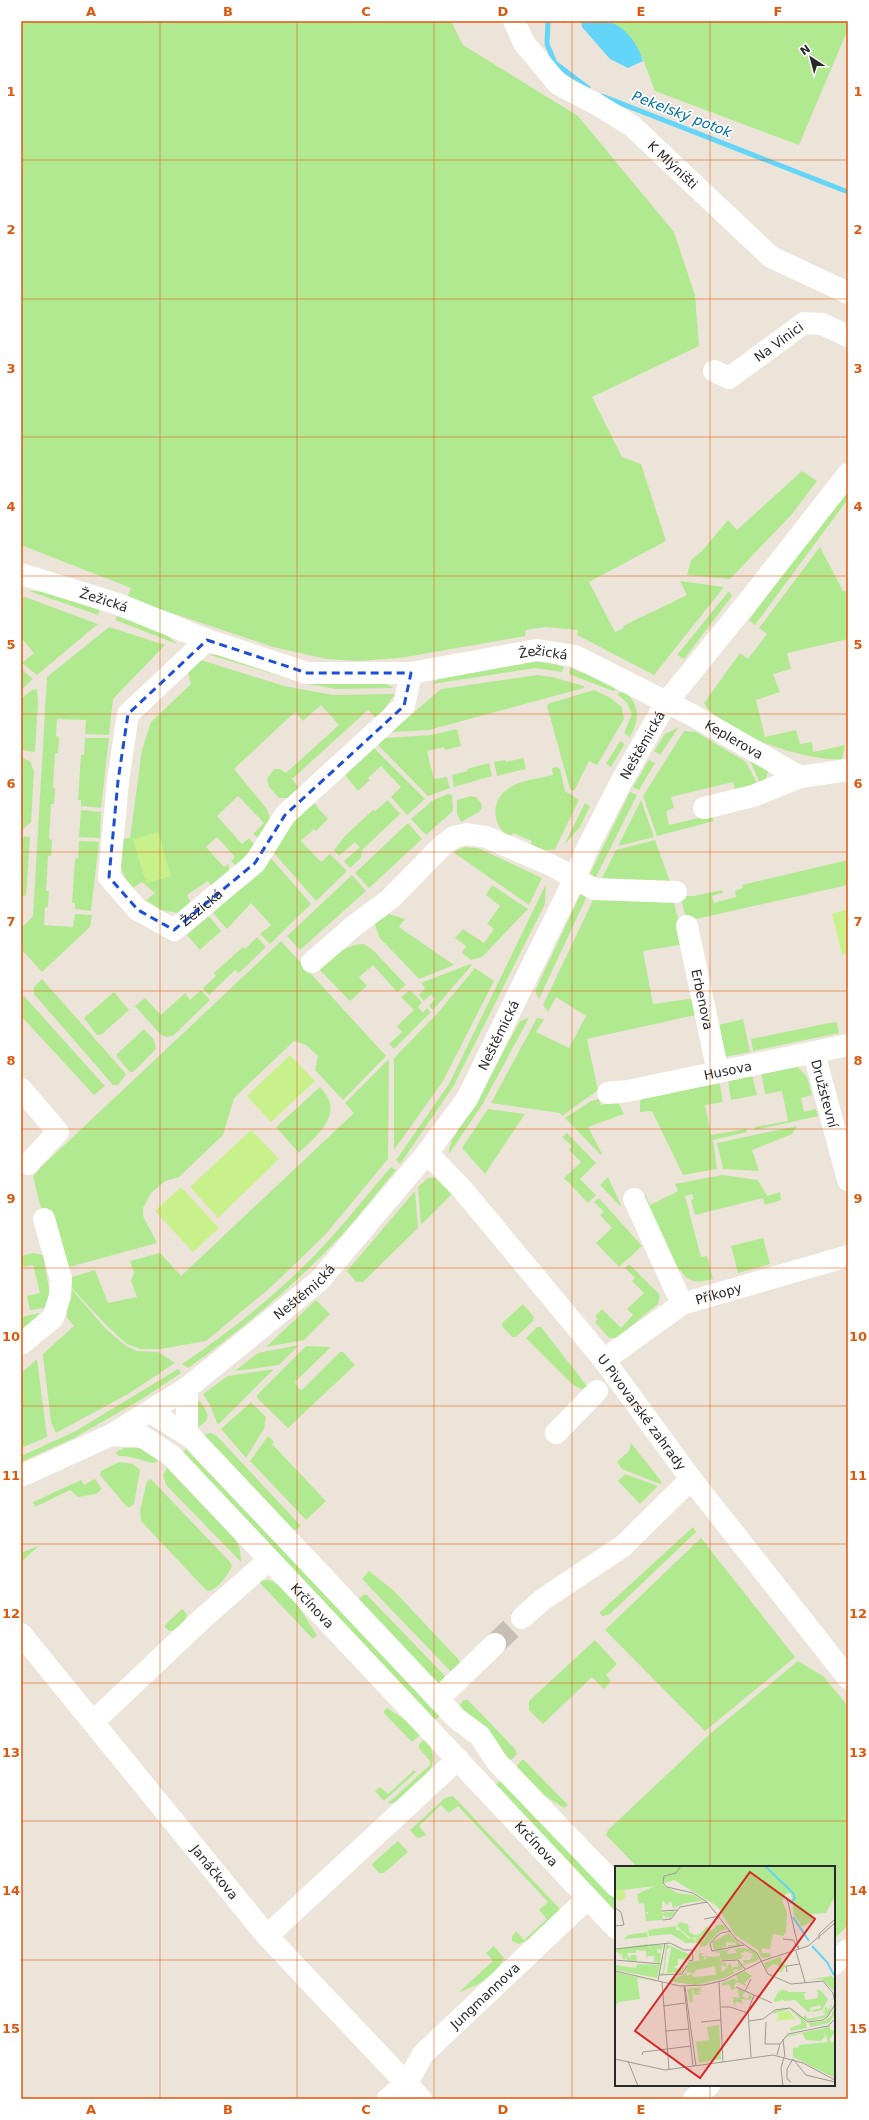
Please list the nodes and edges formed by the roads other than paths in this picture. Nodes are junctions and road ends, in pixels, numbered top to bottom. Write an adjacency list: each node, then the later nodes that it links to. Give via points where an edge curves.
1 (514, 21): 2 (street, K Mlýništi, via 524,43 558,84 632,126 771,257)
2 (848, 293)
3 (848, 336): 4 (street, Na Vinici, via 822,324 804,323 729,378)
4 (714, 371)
5 (848, 474): 9 (street, Neštěmická)
6 (21, 574): 7 (street, Žežická, via 118,604)
7 (207, 640): 8 (street, Žežická, via 307,673); 8 (street, Žežická, via 128,714 118,781 109,878 138,910 174,930 255,863 285,814 404,706)
8 (411, 673): 9 (street, Žežická, via 537,650 575,656)
9 (666, 703): 11 (street, Keplerova, via 692,715); 13 (street, Neštěmická, via 621,782)
10 (848, 770): 11 (street)
11 (800, 777): 12 (street, via 753,796)
12 (704, 808)
13 (575, 878): 14 (street, via 594,889); 16 (street, via 551,864 486,837 467,834 454,837 390,899); 22 (street, Neštěmická, via 467,1099)
14 (676, 892)
15 (687, 926): 19 (street, Erbenova)
16 (312, 962)
17 (848, 1045): 18 (street, Husova)
18 (814, 1053): 19 (street, Husova); 24 (street, Družstevní)
19 (718, 1072): 21 (street, Husova)
20 (21, 1089): 23 (street, via 58,1132)
21 (608, 1093)
22 (427, 1153): 30 (street, U Pivovarské zahrady, via 462,1188); 31 (street, Neštěmická, via 318,1281)
23 (28, 1164)
24 (848, 1180)
25 (634, 1199): 28 (street)
26 (44, 1219): 29 (street, via 61,1279 60,1296 53,1318)
27 (848, 1256): 28 (street, Příkopy)
28 (682, 1304): 30 (street, Příkopy)
29 (21, 1344)
30 (604, 1360): 39 (street, U Pivovarské zahrady)
31 (187, 1388): 33 (street, Neštěmická); 35 (street)
32 (597, 1391): 34 (street)
33 (150, 1412): 35 (street, Krčínova); 36 (street, Neštěmická); 37 (street, Krčínova)
34 (556, 1433)
35 (187, 1434): 45 (street, Krčínova)
36 (111, 1435): 37 (street, Krčínova, via 143,1437); 38 (street, Neštěmická)
37 (166, 1451): 40 (street, Krčínova)
38 (21, 1476)
39 (691, 1479): 41 (street, via 623,1546 542,1600); 44 (street, U Pivovarské zahrady)
40 (269, 1560): 47 (street); 48 (street, Krčínova)
41 (522, 1618)
42 (21, 1634): 47 (street, Janáčkova)
43 (495, 1644): 45 (street)
44 (848, 1678)
45 (438, 1699): 46 (street, Krčínova)
46 (456, 1718): 48 (street); 49 (street, Krčínova, via 480,1736)
47 (93, 1722): 53 (street, Janáčkova)
48 (458, 1759): 49 (street); 51 (street, Krčínova); 53 (street)
49 (497, 1762): 50 (street, Krčínova)
50 (615, 1885)
51 (588, 1898): 52 (street, Krčínova); 56 (street, Jungmannova, via 423,2054)
52 (615, 1927)
53 (267, 1936): 56 (street, Janáčkova)
54 (848, 1950): 55 (street)
55 (835, 1963)
56 (407, 2083): 58 (street, Jungmannova); 59 (street, Janáčkova)
57 (708, 2086): 60 (street)
58 (388, 2099)
59 (421, 2099)
60 (694, 2099)

